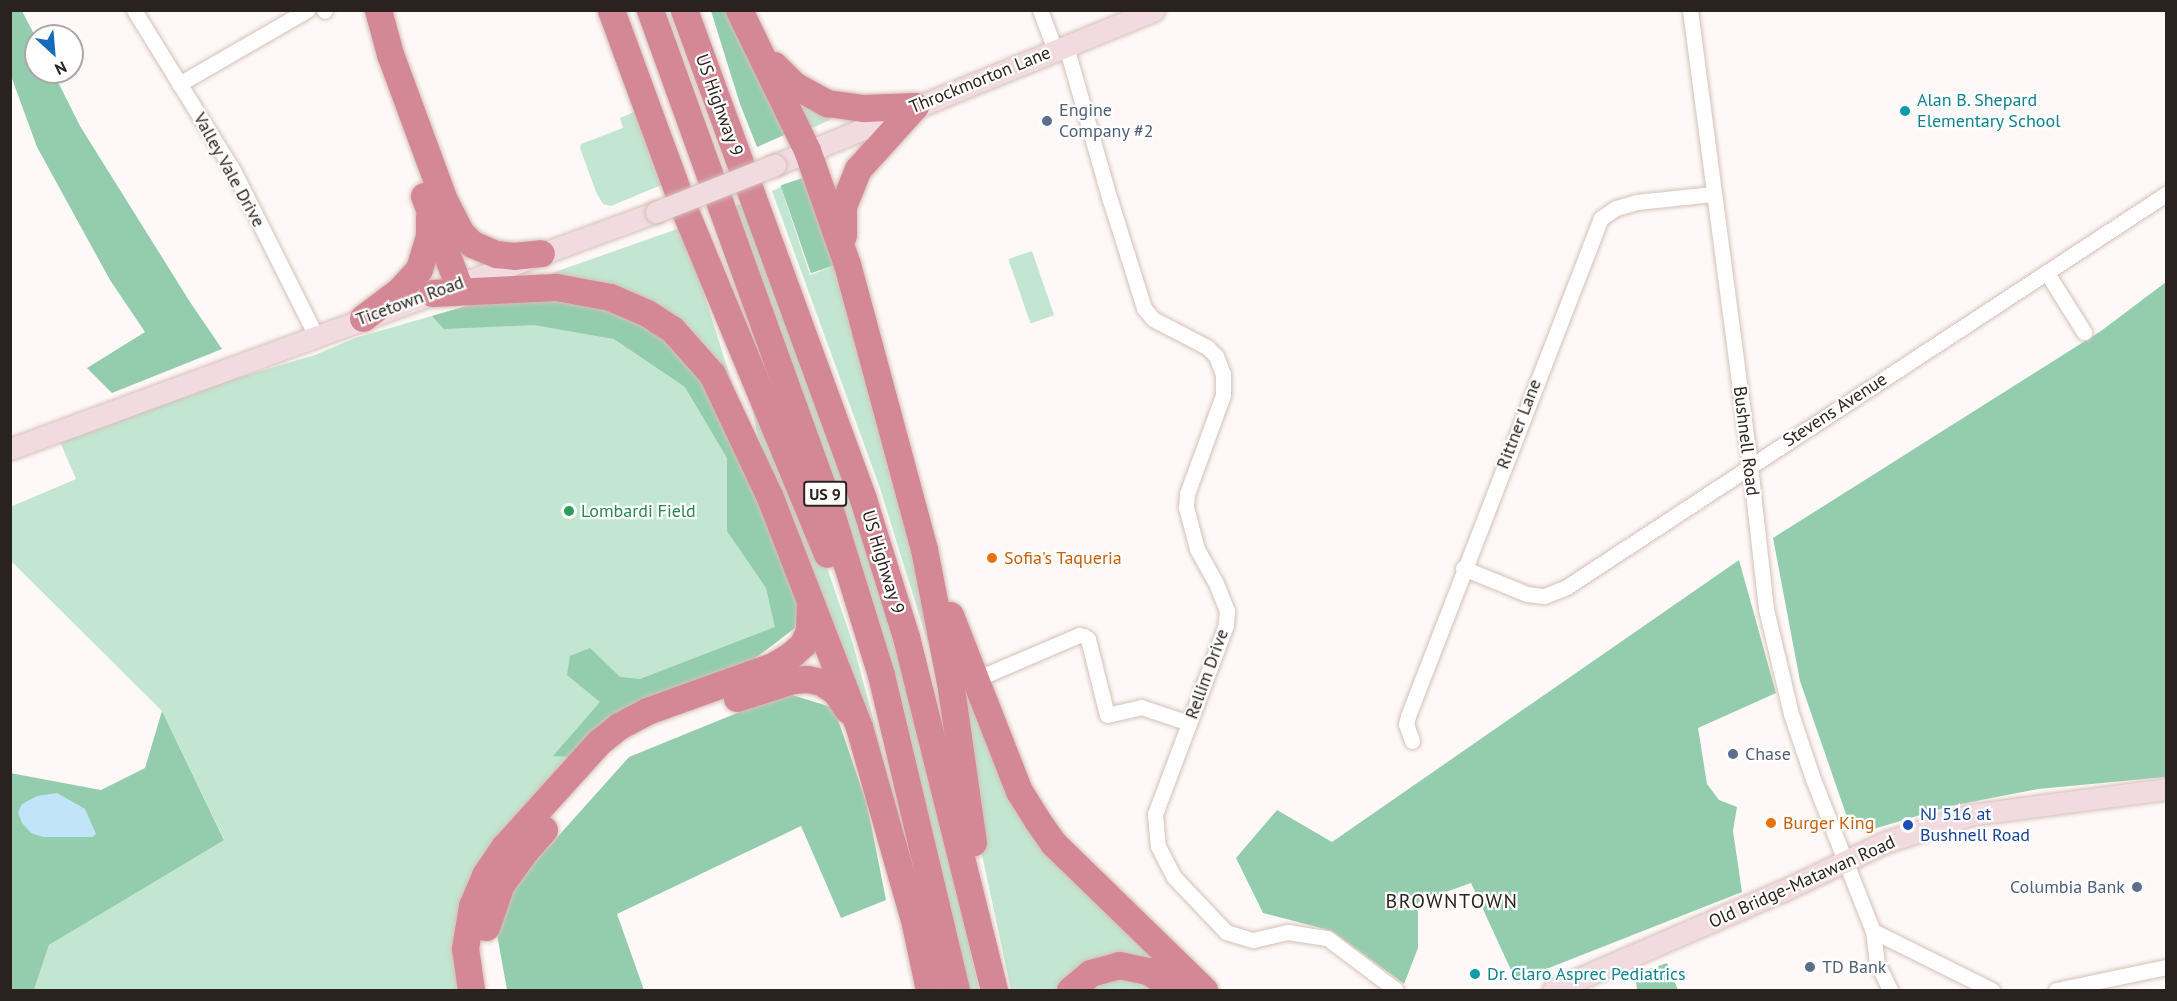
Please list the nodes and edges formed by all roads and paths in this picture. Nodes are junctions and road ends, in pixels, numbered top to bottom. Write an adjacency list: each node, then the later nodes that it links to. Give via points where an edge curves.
1 (134, 10): 14 (street, Valley Vale Drive)
2 (307, 10): 14 (street)
3 (359, 10): 19 (highway, via 371,55)
4 (378, 10): 21 (highway, via 390,54 444,200 461,233 472,244 496,254)
5 (611, 10): 20 (highway)
6 (650, 10): 35 (highway, US Highway 9 / US 9, via 825,494)
7 (684, 10): 44 (highway, US Highway 9 / US 9, via 863,498 906,637)
8 (739, 10): 13 (highway)
9 (1040, 10): 12 (street, Rellim Drive)
10 (1154, 10): 12 (street, Throckmorton Lane)
11 (1690, 10): 17 (street, Bushnell Road)
12 (1061, 48): 15 (street, Throckmorton Lane); 37 (street, Rellim Drive, via 1144,308 1153,319 1207,347 1216,356 1222,374 1223,394 1187,494 1186,507 1197,549 1227,610 1226,625)
13 (761, 52): 15 (highway, via 794,85 827,103 864,108); 16 (highway)
14 (179, 84): 28 (street, Valley Vale Drive, via 233,170)
15 (915, 106): 16 (street, Throckmorton Lane); 22 (highway, via 866,157 852,181 842,220)
16 (807, 150): 21 (street, Ticetown Road, bridge, via 656,212); 22 (highway)
17 (1713, 194): 30 (street, Bushnell Road); 33 (street, Rittner Lane, via 1637,202 1616,208 1601,218)
18 (2166, 194): 23 (street, Stevens Avenue)
19 (428, 207): 24 (highway); 26 (highway, via 429,237 419,269 400,290)
20 (684, 211): 31 (highway); 35 (highway, via 851,615)
21 (541, 253): 24 (street, Ticetown Road)
22 (847, 264): 32 (highway)
23 (2047, 273): 27 (street); 30 (street, Stevens Avenue)
24 (458, 284): 25 (street, Ticetown Road)
25 (432, 293): 26 (street, Ticetown Road); 31 (highway, via 570,288 616,299 647,313 684,340 712,374)
26 (363, 318): 28 (street, Ticetown Road)
27 (2084, 332)
28 (316, 336): 29 (street, Ticetown Road)
29 (10, 449)
30 (1750, 465): 33 (street, Stevens Avenue, via 1565,588 1544,596 1527,594); 41 (street, Bushnell Road, via 1766,609 1791,714)
31 (769, 495): 34 (highway)
32 (924, 549): 36 (highway); 44 (highway, via 951,688)
33 (1463, 568): 39 (street, Rittner Lane, via 1408,716 1406,724)
34 (810, 600): 38 (highway); 45 (highway, via 809,630 803,644 792,654 773,666 647,711 619,726 599,742 504,847 485,875 472,906 465,948)
35 (880, 675): 48 (highway, US Highway 9 / US 9)
36 (974, 680): 37 (street, via 1084,636 1088,639 1107,715 1141,707); 51 (highway, via 1019,791 1047,836)
37 (1189, 723): 52 (street, Rellim Drive, via 1155,814 1158,846 1174,877 1226,932 1253,940 1288,932 1327,938)
38 (859, 727): 46 (highway, via 835,691 820,682 799,679 662,724 632,739 585,785 501,884 484,935); 47 (highway, via 912,914)
39 (1412, 741)
40 (2166, 789): 41 (street, Old Bridge-Matawan Road, via 1969,815 1886,842)
41 (1845, 861): 42 (street, Bushnell Road); 53 (street, Old Bridge-Matawan Road)
42 (1873, 931): 54 (street, Bushnell Road, via 1877,963); 55 (street)
43 (2166, 968): 56 (street)
44 (994, 989)
45 (471, 990)
46 (489, 990)
47 (929, 990)
48 (956, 990)
49 (1070, 990): 50 (highway, via 1090,973 1119,965 1148,970)
50 (1176, 990)
51 (1204, 990)
52 (1396, 990)
53 (1553, 990)
54 (1890, 990)
55 (1992, 990)
56 (2056, 990)

